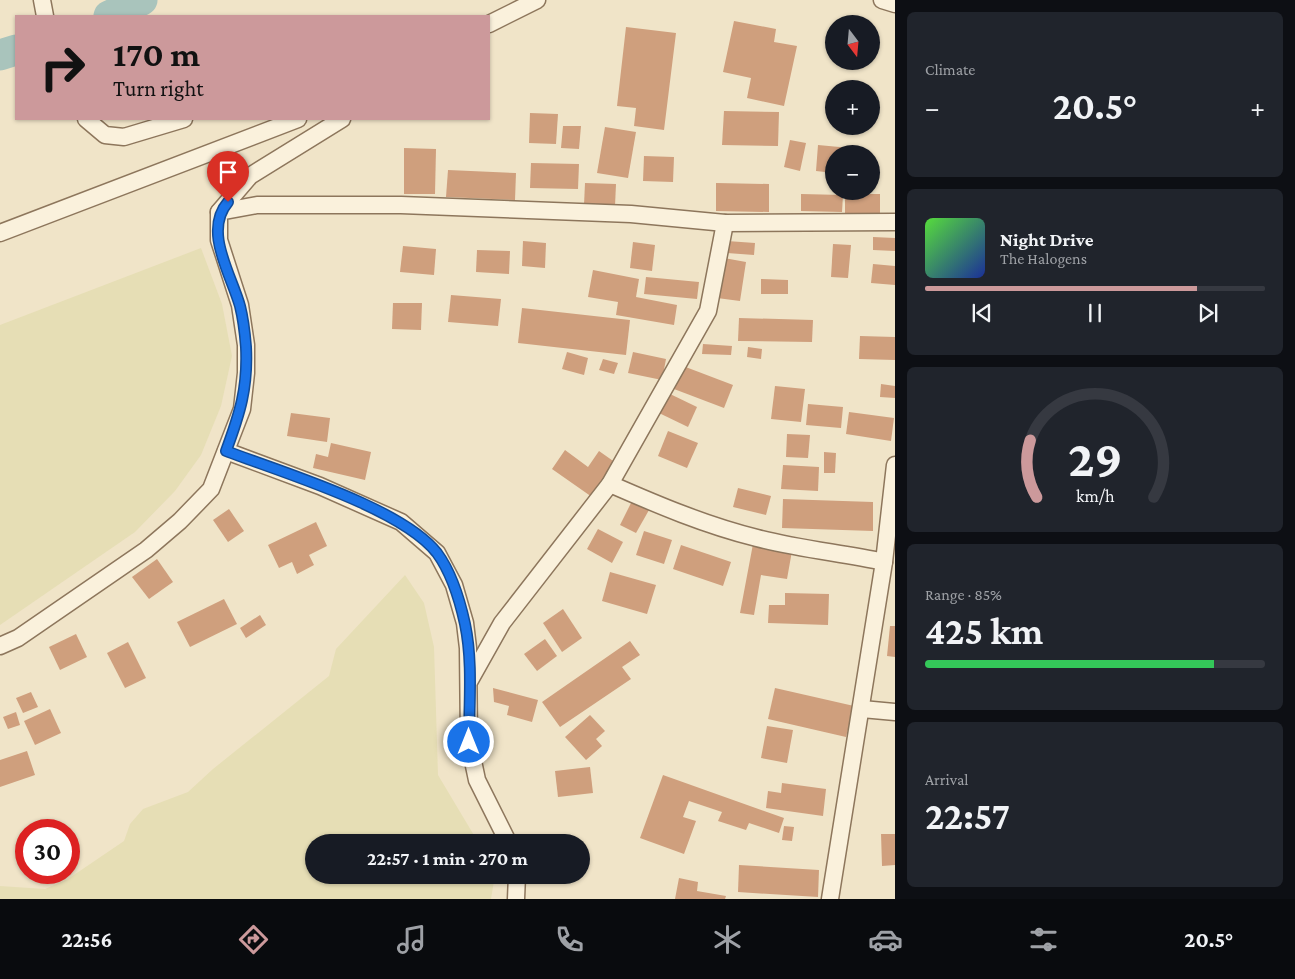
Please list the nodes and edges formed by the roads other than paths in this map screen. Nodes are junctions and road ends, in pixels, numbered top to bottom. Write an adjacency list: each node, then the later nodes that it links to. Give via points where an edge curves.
1 (42, 0): 5 (street)
2 (536, 0): 6 (street)
3 (882, 0): 4 (street)
4 (895, 4)
5 (45, 15)
6 (490, 23)
7 (87, 120): 8 (street, via 105,135 124,137)
8 (181, 120)
9 (295, 120): 14 (street)
10 (340, 120): 11 (street, via 250,176)
11 (219, 212): 13 (street, via 257,205 401,206 631,214); 15 (street, via 219,240 240,306 246,345 242,409)
12 (895, 222): 13 (street)
13 (725, 223): 17 (street, via 708,311)
14 (0, 232)
15 (226, 451): 19 (street, via 211,489 180,522 146,550 18,638); 20 (street, via 320,486 401,522 437,553 454,586 465,623)
16 (895, 465): 18 (street)
17 (610, 484): 18 (street, via 690,518 756,538); 20 (street, via 502,623)
18 (884, 562): 21 (street)
19 (0, 646)
20 (469, 682): 23 (street, via 469,742 477,780)
21 (862, 708): 22 (street); 26 (street)
22 (895, 712)
23 (504, 834)
24 (517, 884): 25 (street)
25 (516, 899)
26 (830, 899)

